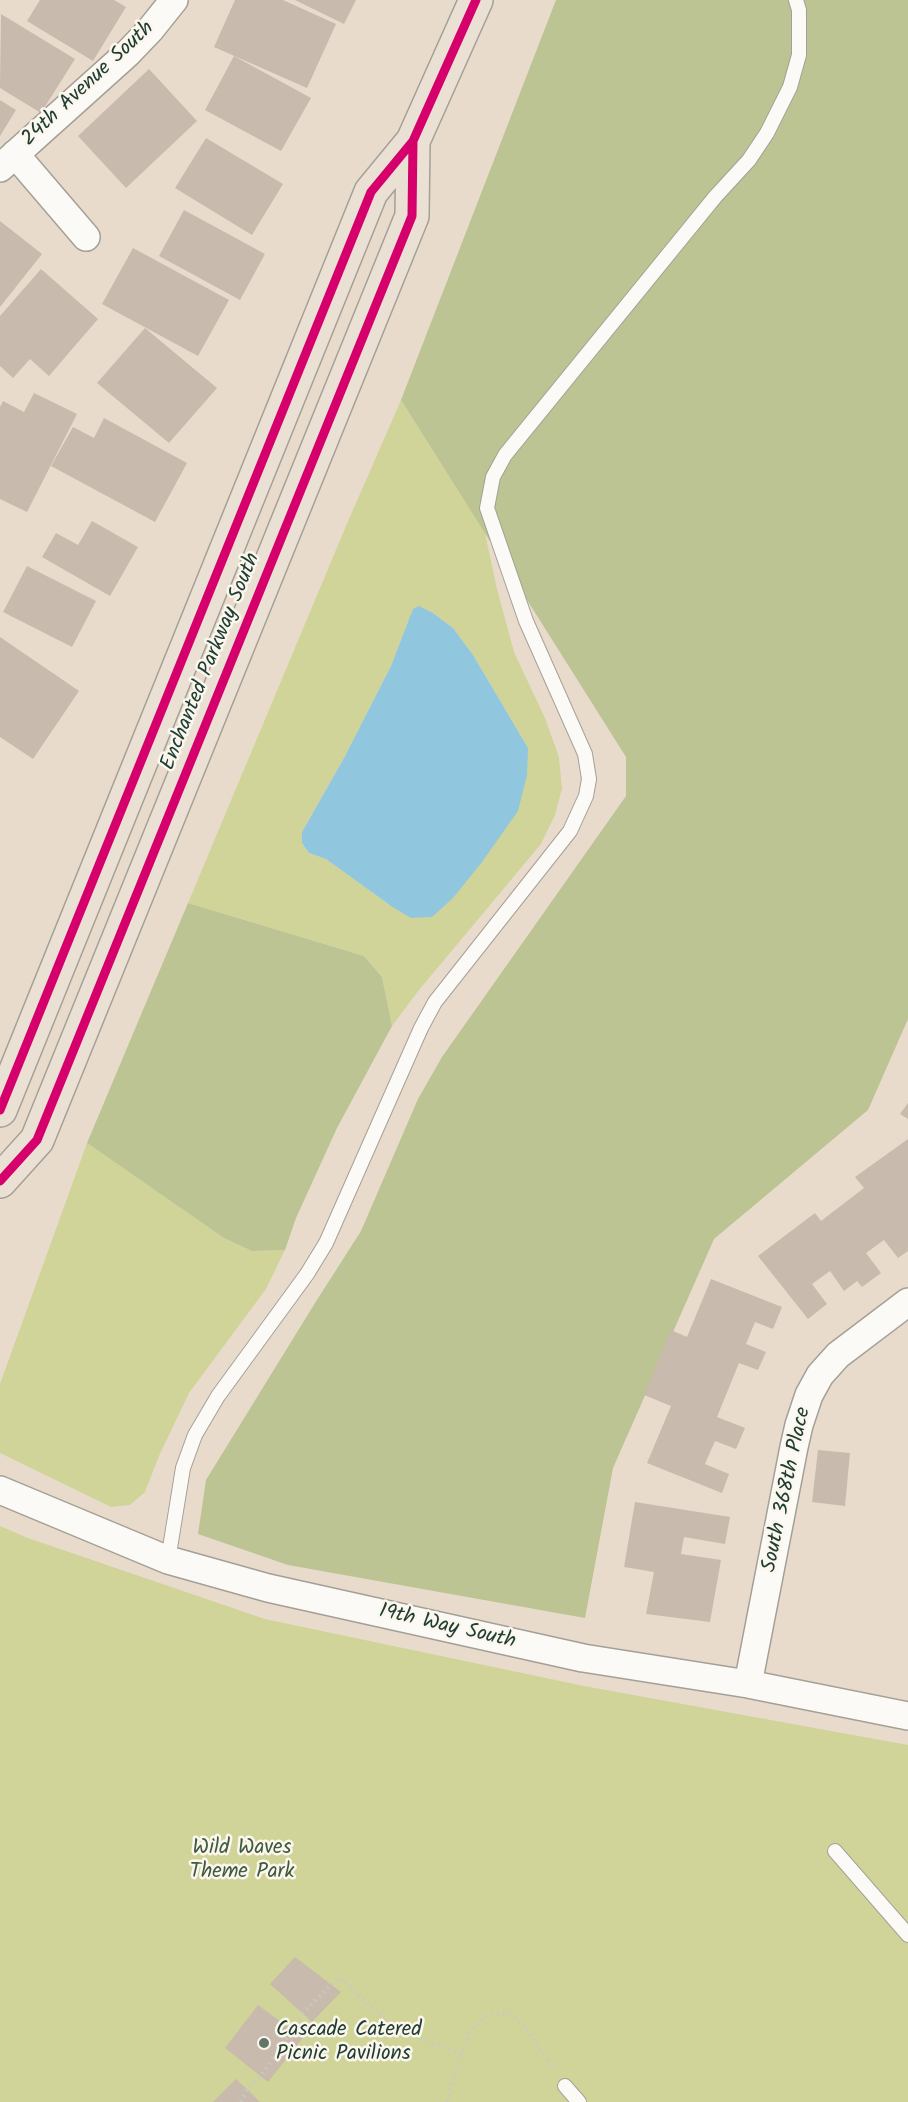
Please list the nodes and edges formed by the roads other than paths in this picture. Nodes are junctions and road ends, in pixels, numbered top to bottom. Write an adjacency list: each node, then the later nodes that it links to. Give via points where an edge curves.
1 (174, 0): 5 (street, 24th Avenue South, via 128,53)
2 (476, 0): 4 (main road, Enchanted Parkway South)
3 (796, 0): 11 (lane, via 799,55 790,87 749,160 505,455 493,477 487,508 526,621 585,754 589,779 586,796 570,831 435,1002 326,1243 195,1435 183,1468)
4 (413, 141): 7 (main road, Enchanted Parkway South, via 371,192); 8 (main road, Enchanted Parkway South, via 412,216 37,1140)
5 (7, 161): 6 (street)
6 (86, 237)
7 (0, 1110)
8 (0, 1181)
9 (908, 1302): 12 (street, South 368th Place, via 838,1355 820,1375 807,1401 794,1447)
10 (0, 1491): 11 (street, 19th Way South)
11 (168, 1560): 12 (street, 19th Way South, via 268,1588 583,1658)
12 (748, 1684): 13 (street, 19th Way South)
13 (908, 1716)
14 (835, 1851): 15 (lane)
15 (908, 1935)
16 (565, 2086): 17 (lane)
17 (579, 2102)

